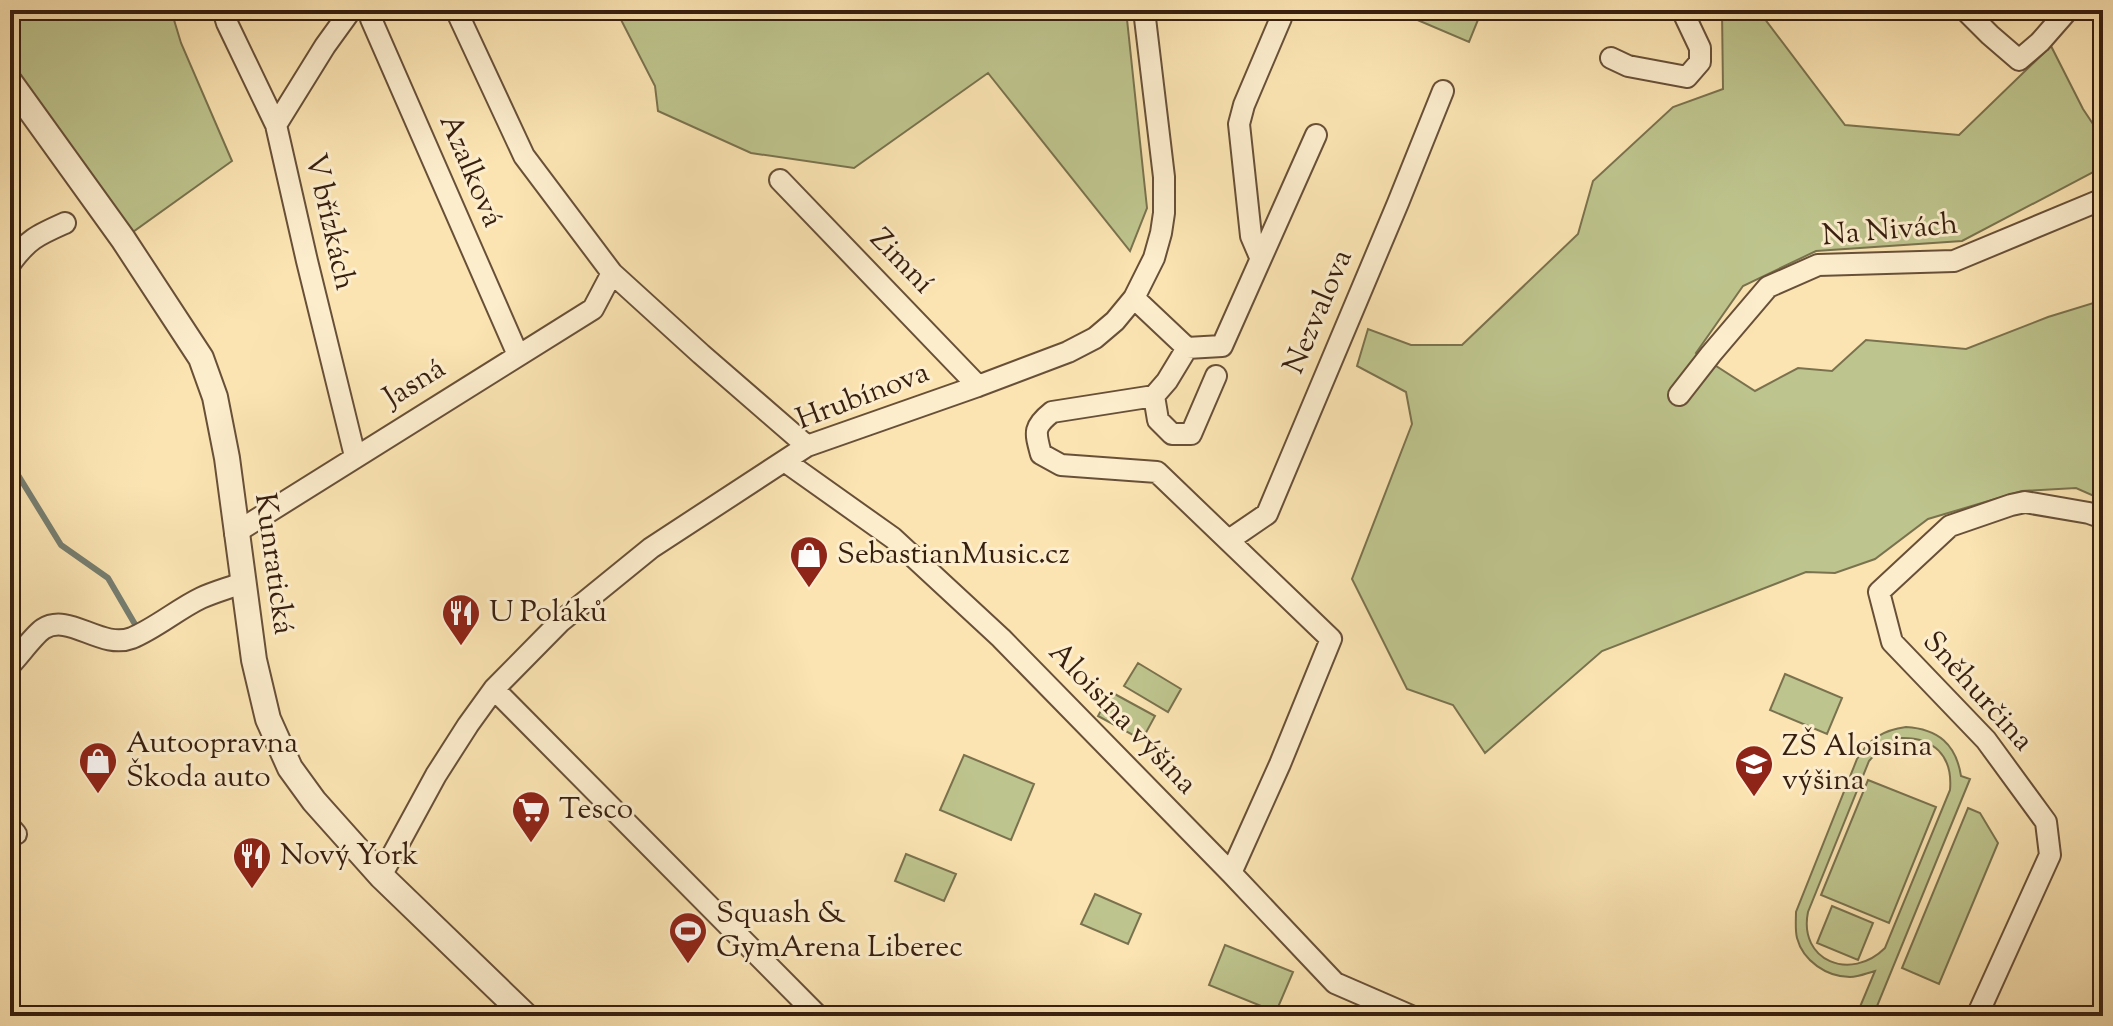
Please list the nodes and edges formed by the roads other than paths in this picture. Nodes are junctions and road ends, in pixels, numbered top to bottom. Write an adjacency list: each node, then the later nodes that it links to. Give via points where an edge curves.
1 (223, 10): 13 (street, V břízkách)
2 (351, 10): 13 (street)
3 (370, 10): 23 (street, Azalková)
4 (456, 10): 20 (street, via 524,156)
5 (1144, 10): 21 (street, Hrubínova, via 1164,213 1154,258)
6 (1682, 10): 10 (street, via 1700,48 1700,62 1687,77)
7 (1965, 10): 8 (street, via 2019,60)
8 (2068, 10)
9 (1281, 18): 18 (street, via 1239,124 1251,236)
10 (1611, 58)
11 (10, 82): 32 (street, Kunratická, via 201,358 227,458)
12 (1443, 91): 33 (street, Nezvalova, via 1267,514)
13 (276, 125): 29 (street, V břízkách)
14 (1316, 135): 18 (street)
15 (780, 180): 25 (street, Zimní)
16 (2103, 199): 26 (street, Na Nivách, via 1954,261 1818,265 1768,287)
17 (65, 223): 19 (street, via 22,247)
18 (1260, 257): 22 (street, via 1222,346)
19 (10, 264)
20 (612, 273): 23 (street, Jasná, via 593,309); 28 (street)
21 (1134, 298): 22 (street); 25 (street, Hrubínova, via 1095,338)
22 (1187, 348): 27 (street)
23 (518, 355): 29 (street, Jasná)
24 (1216, 376): 27 (street, via 1191,434 1172,434 1158,420)
25 (978, 386): 28 (street, Hrubínova)
26 (1679, 395)
27 (1154, 396): 33 (street, via 1052,412 1036,434 1041,454 1061,465 1157,472)
28 (807, 446): 30 (street, Hrubínova)
29 (355, 456): 32 (street, Jasná)
30 (786, 462): 36 (street, Hrubínova, via 651,548 560,622); 37 (street, Aloisina výšina, via 893,538 1001,638)
31 (2103, 518): 42 (street, Sněhurčina, via 2025,502 1998,509 1950,526 1879,592 1892,642 1986,740 2046,822 2050,855)
32 (235, 533): 34 (street, Kunratická)
33 (1229, 540): 37 (street, via 1331,639)
34 (242, 583): 35 (street, via 202,597 131,638 105,640 60,624 44,628); 38 (street, Kunratická, via 268,719 290,768)
35 (10, 665)
36 (494, 689): 38 (street, Hrubínova, via 436,775); 40 (street)
37 (1231, 873): 41 (street, Aloisina výšina, via 1335,983)
38 (381, 876): 39 (street, Kunratická)
39 (526, 1016)
40 (818, 1016)
41 (1411, 1016)
42 (1977, 1016)

